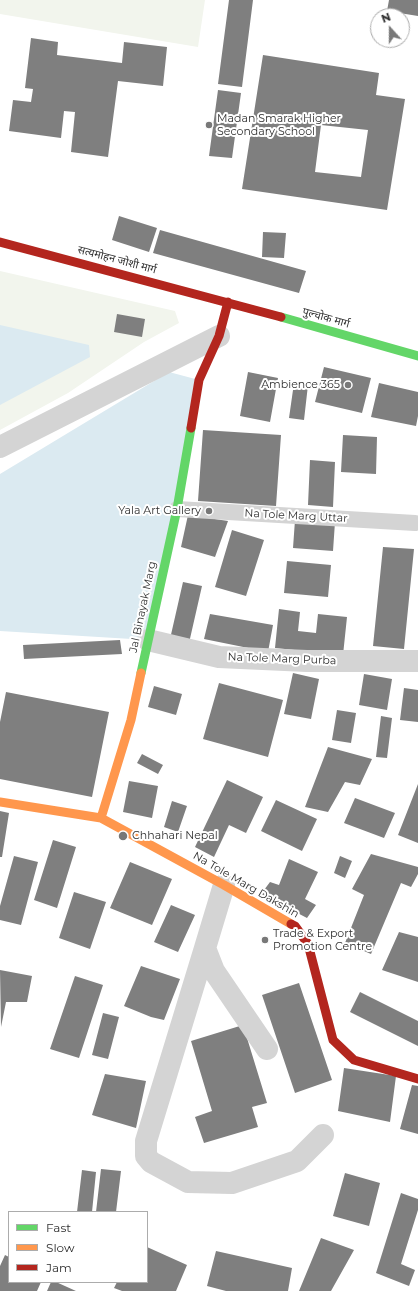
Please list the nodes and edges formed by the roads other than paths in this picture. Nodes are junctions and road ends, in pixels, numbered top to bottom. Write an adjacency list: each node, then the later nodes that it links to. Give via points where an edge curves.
1 (0, 242): 2 (street, सत्यमोहन जोशी मार्ग)
2 (228, 302): 3 (street, Jal Binayak Marg); 4 (street, पुल्चोक मार्ग)
3 (219, 336): 5 (street); 6 (street, Jal Binayak Marg, via 199,380)
4 (418, 356)
5 (0, 447)
6 (177, 509): 7 (lane, Na Tole Marg Uttar); 8 (street, Jal Binayak Marg)
7 (415, 523)
8 (148, 640): 9 (street, Na Tole Marg Purba, via 219,656 307,661); 11 (street, Jal Binayak Marg, via 131,720)
9 (418, 661)
10 (0, 802): 11 (street)
11 (101, 818): 12 (street, Na Tole Marg Dakshin)
12 (224, 885): 13 (street); 15 (street, Na Tole Marg Dakshin, via 295,926 308,944 333,1040 354,1060)
13 (205, 948): 14 (street, via 214,971); 16 (street, via 146,1141 146,1156 151,1162 188,1182 232,1184 297,1161)
14 (267, 1049)
15 (418, 1079)
16 (323, 1135)

